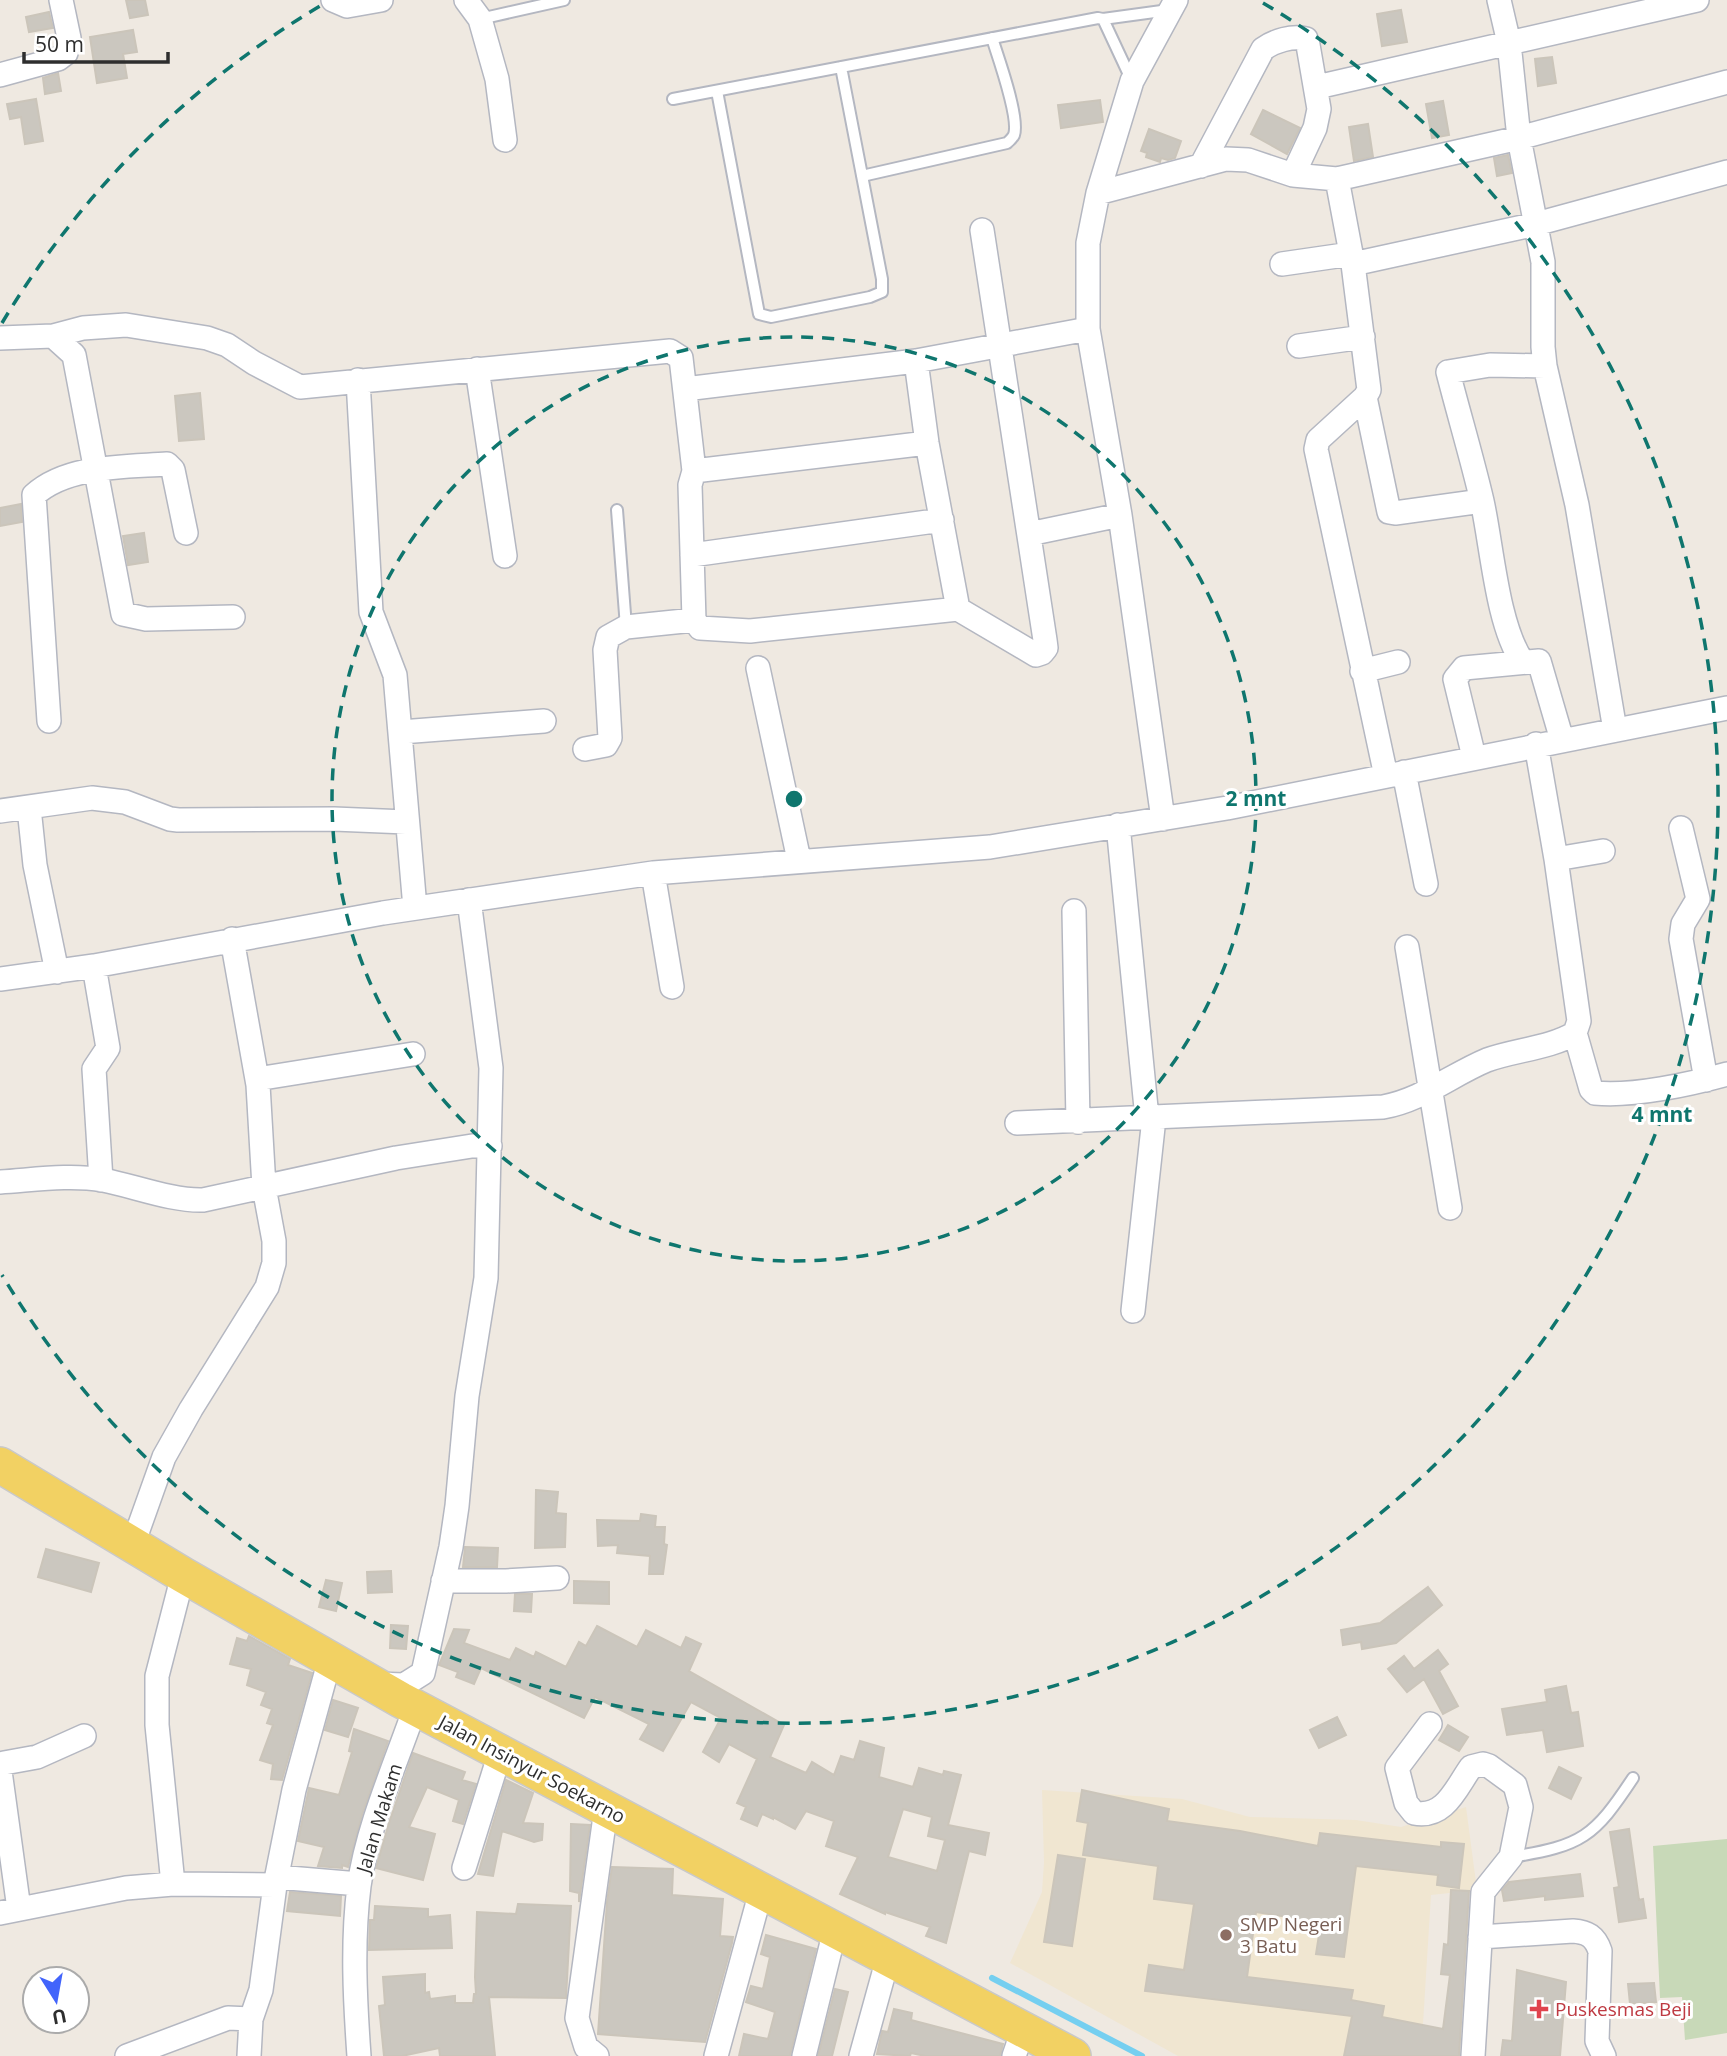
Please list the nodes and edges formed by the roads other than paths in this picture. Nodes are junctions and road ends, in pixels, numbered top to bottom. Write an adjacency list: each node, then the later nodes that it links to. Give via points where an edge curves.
1 (61, 0): 14 (street, via 69,38 66,53)
2 (333, 0): 3 (street, via 347,6)
3 (381, 0)
4 (466, 0): 9 (street)
5 (564, 0): 9 (lane)
6 (1499, 0): 12 (street)
7 (1697, 0): 12 (street)
8 (1173, 5): 10 (lane); 15 (street)
9 (480, 19): 21 (street, via 496,79)
10 (1103, 19): 11 (lane); 15 (lane)
11 (992, 38): 13 (lane); 25 (lane, via 1014,114 1012,138 1007,143)
12 (1509, 43): 17 (street); 20 (street)
13 (841, 67): 18 (lane); 25 (lane)
14 (0, 75)
15 (1132, 81): 27 (street)
16 (1727, 82): 20 (street)
17 (1317, 88): 22 (street, via 1306,39 1267,45); 24 (street, via 1320,109 1315,128)
18 (717, 91): 19 (lane); 25 (lane, via 759,314 771,317 882,292)
19 (673, 99)
20 (1519, 138): 26 (street); 28 (street)
21 (505, 140)
22 (1201, 166): 24 (street, via 1226,159 1248,160); 27 (street)
23 (1727, 173): 28 (street)
24 (1293, 175): 26 (street)
25 (862, 176)
26 (1337, 179): 30 (street)
27 (1098, 193): 32 (street, via 1088,243)
28 (1536, 224): 30 (street); 39 (street, via 1544,262)
29 (982, 230): 36 (street)
30 (1352, 259): 31 (street); 34 (street)
31 (1282, 264)
32 (1088, 329): 36 (street); 49 (street)
33 (53, 337): 35 (street); 41 (street, via 83,328 126,326 227,345 300,387); 45 (street, via 74,355)
34 (1363, 337): 37 (street); 43 (street, via 1369,382)
35 (0, 338)
36 (1001, 344): 38 (street); 52 (street)
37 (1299, 346)
38 (916, 361): 42 (street); 44 (street)
39 (1545, 366): 47 (street, via 1490,365 1448,372); 66 (street, via 1577,505)
40 (477, 369): 41 (street); 42 (street, via 670,351 681,358); 54 (street)
41 (358, 380): 67 (street, via 371,612 395,675)
42 (685, 389): 46 (street)
43 (1365, 397): 47 (street, via 1389,512); 62 (street, via 1315,444)
44 (927, 443): 46 (street); 50 (street)
45 (95, 470): 51 (street, via 167,464 173,470); 56 (street, via 122,614 146,619); 64 (street, via 54,480 34,495)
46 (694, 471): 53 (street, via 690,485)
47 (1482, 501): 59 (street, via 1500,600)
48 (617, 510): 58 (lane)
49 (1120, 515): 52 (street); 75 (street)
50 (942, 520): 53 (street); 55 (street)
51 (186, 533)
52 (1029, 534): 55 (street, via 1046,648 1042,653 1030,653)
53 (692, 555): 57 (street)
54 (505, 556)
55 (958, 609): 57 (street, via 750,631 700,628)
56 (233, 617)
57 (694, 620): 58 (street)
58 (626, 627): 70 (street, via 608,637 605,650 608,742)
59 (1522, 661): 68 (street, via 1539,661); 71 (street, via 1464,668 1455,676)
60 (1398, 662): 62 (street)
61 (758, 668): 81 (street)
62 (1362, 671): 72 (street)
63 (1727, 708): 66 (street)
64 (49, 721)
65 (544, 721): 67 (street)
66 (1615, 730): 68 (street)
67 (401, 732): 76 (street)
68 (1562, 740): 69 (street)
69 (1536, 744): 71 (street); 80 (street)
70 (585, 749)
71 (1474, 757): 72 (street)
72 (1395, 774): 75 (street); 83 (street)
73 (29, 808): 74 (street); 76 (street, via 92,798 125,802 178,820); 90 (street, via 34,865)
74 (0, 811)
75 (1163, 819): 77 (street)
76 (407, 822): 85 (street)
77 (1118, 825): 81 (street, via 967,849); 98 (street)
78 (1681, 828): 95 (street, via 1698,899 1680,931 1681,939)
79 (1603, 851): 80 (street)
80 (1556, 859): 93 (street, via 1579,1021)
81 (799, 860): 82 (street)
82 (653, 873): 84 (street); 92 (street)
83 (1426, 884)
84 (470, 901): 85 (street); 101 (street, via 491,1068)
85 (415, 908): 87 (street)
86 (1074, 911): 99 (street)
87 (232, 939): 89 (street); 96 (street)
88 (1407, 947): 97 (street)
89 (94, 966): 90 (street); 102 (street, via 108,1048 94,1069)
90 (57, 972): 91 (street)
91 (0, 979)
92 (672, 987)
93 (1575, 1033): 95 (street, via 1595,1093 1623,1093); 97 (street, via 1489,1059)
94 (413, 1054): 96 (street)
95 (1717, 1077)
96 (257, 1079): 104 (street)
97 (1431, 1091): 98 (street, via 1383,1107); 105 (street)
98 (1151, 1118): 99 (street); 106 (street)
99 (1078, 1122): 100 (street)
100 (1017, 1123)
101 (490, 1146): 104 (street, via 396,1158); 111 (street, via 486,1278)
102 (101, 1180): 103 (street); 104 (street, via 195,1201)
103 (0, 1182)
104 (264, 1187): 108 (street, via 274,1241 267,1287 164,1457)
105 (1450, 1208)
106 (1133, 1311)
107 (0, 1465): 108 (main road, Jalan Insinyur Soekarno)
108 (133, 1544): 109 (main road, Jalan Insinyur Soekarno)
109 (183, 1575): 112 (main road, Jalan Insinyur Soekarno); 124 (street, via 157,1676 156,1725)
110 (557, 1578): 111 (street)
111 (443, 1581): 113 (street, via 423,1673 404,1685)
112 (330, 1659): 113 (main road, Jalan Insinyur Soekarno); 123 (street, via 294,1790)
113 (373, 1684): 114 (main road, Jalan Insinyur Soekarno)
114 (415, 1708): 117 (main road, Jalan Insinyur Soekarno); 125 (street, Jalan Makam, via 369,1839)
115 (1430, 1724): 121 (street, via 1397,1768 1406,1803 1414,1813 1436,1812 1471,1767 1489,1766 1519,1791 1521,1807)
116 (84, 1736): 118 (street, via 37,1757 4,1763)
117 (500, 1753): 120 (main road, Jalan Insinyur Soekarno); 122 (street)
118 (0, 1770): 127 (street)
119 (1633, 1778): 121 (lane, via 1613,1809 1577,1841)
120 (606, 1809): 126 (main road, Jalan Insinyur Soekarno); 136 (street, via 577,2018 586,2047)
121 (1511, 1857): 129 (street, via 1483,1892)
122 (464, 1868)
123 (276, 1881): 124 (street); 125 (street); 131 (street, via 261,1990)
124 (173, 1884): 127 (street, via 126,1888)
125 (359, 1884): 135 (street, Jalan Makam, via 355,1952)
126 (761, 1891): 128 (main road, Jalan Insinyur Soekarno); 137 (street)
127 (10, 1911)
128 (835, 1930): 130 (main road, Jalan Insinyur Soekarno); 138 (street)
129 (1480, 1937): 141 (street); 142 (street, via 1573,1931 1591,1935 1600,1951 1597,2041)
130 (888, 1958): 132 (main road, Jalan Insinyur Soekarno); 139 (street)
131 (251, 2019): 133 (street, via 228,2018); 134 (street)
132 (1019, 2043): 140 (main road, Jalan Insinyur Soekarno)
133 (127, 2056)
134 (249, 2056)
135 (359, 2056)
136 (597, 2056)
137 (716, 2056)
138 (804, 2056)
139 (861, 2056)
140 (1073, 2056)
141 (1473, 2056)
142 (1604, 2056)

